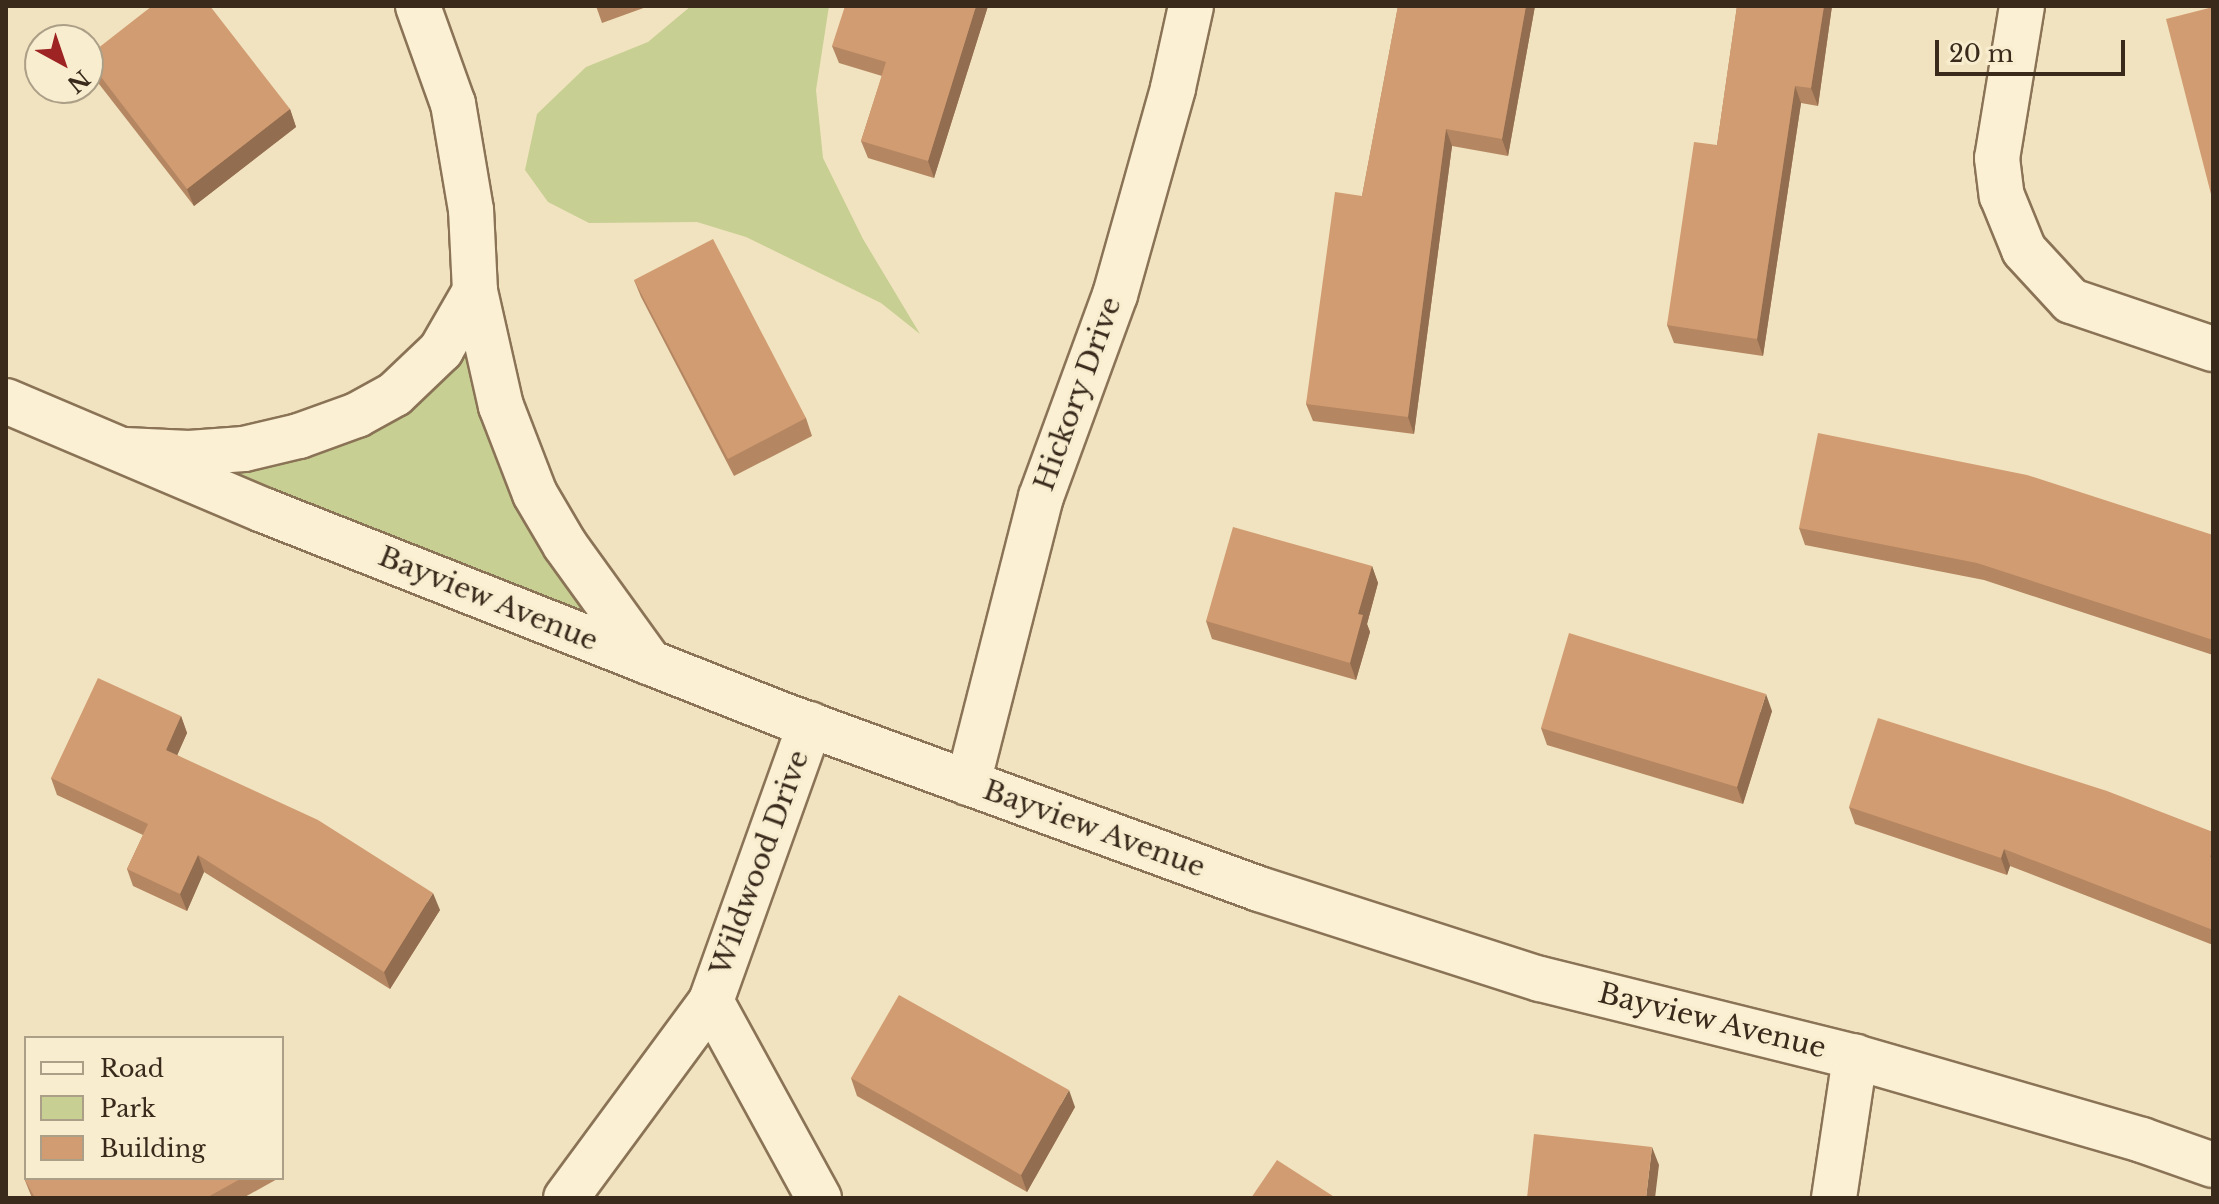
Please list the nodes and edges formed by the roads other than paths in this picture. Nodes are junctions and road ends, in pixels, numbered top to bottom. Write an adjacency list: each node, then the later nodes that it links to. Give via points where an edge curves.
1 (418, 6): 4 (street, via 453,104 471,210)
2 (1191, 6): 10 (street, Hickory Drive, via 1115,295 1041,497)
3 (2022, 6): 5 (street, via 1997,158 2002,196 2024,250 2071,301)
4 (475, 291): 7 (street, via 441,350 420,373 357,415 244,449); 8 (street, via 501,406 535,494)
5 (2213, 349)
6 (6, 401): 7 (street, Bayview Avenue)
7 (125, 450): 8 (street, Bayview Avenue)
8 (650, 663): 9 (street, Bayview Avenue)
9 (810, 724): 10 (street, Bayview Avenue); 11 (street, Wildwood Drive)
10 (968, 783): 12 (street, Bayview Avenue, via 1259,889 1540,979)
11 (711, 1001): 14 (street, Wildwood Drive); 15 (street)
12 (1855, 1057): 13 (street, Bayview Avenue); 16 (street)
13 (2213, 1165)
14 (566, 1198)
15 (819, 1198)
16 (1834, 1198)

